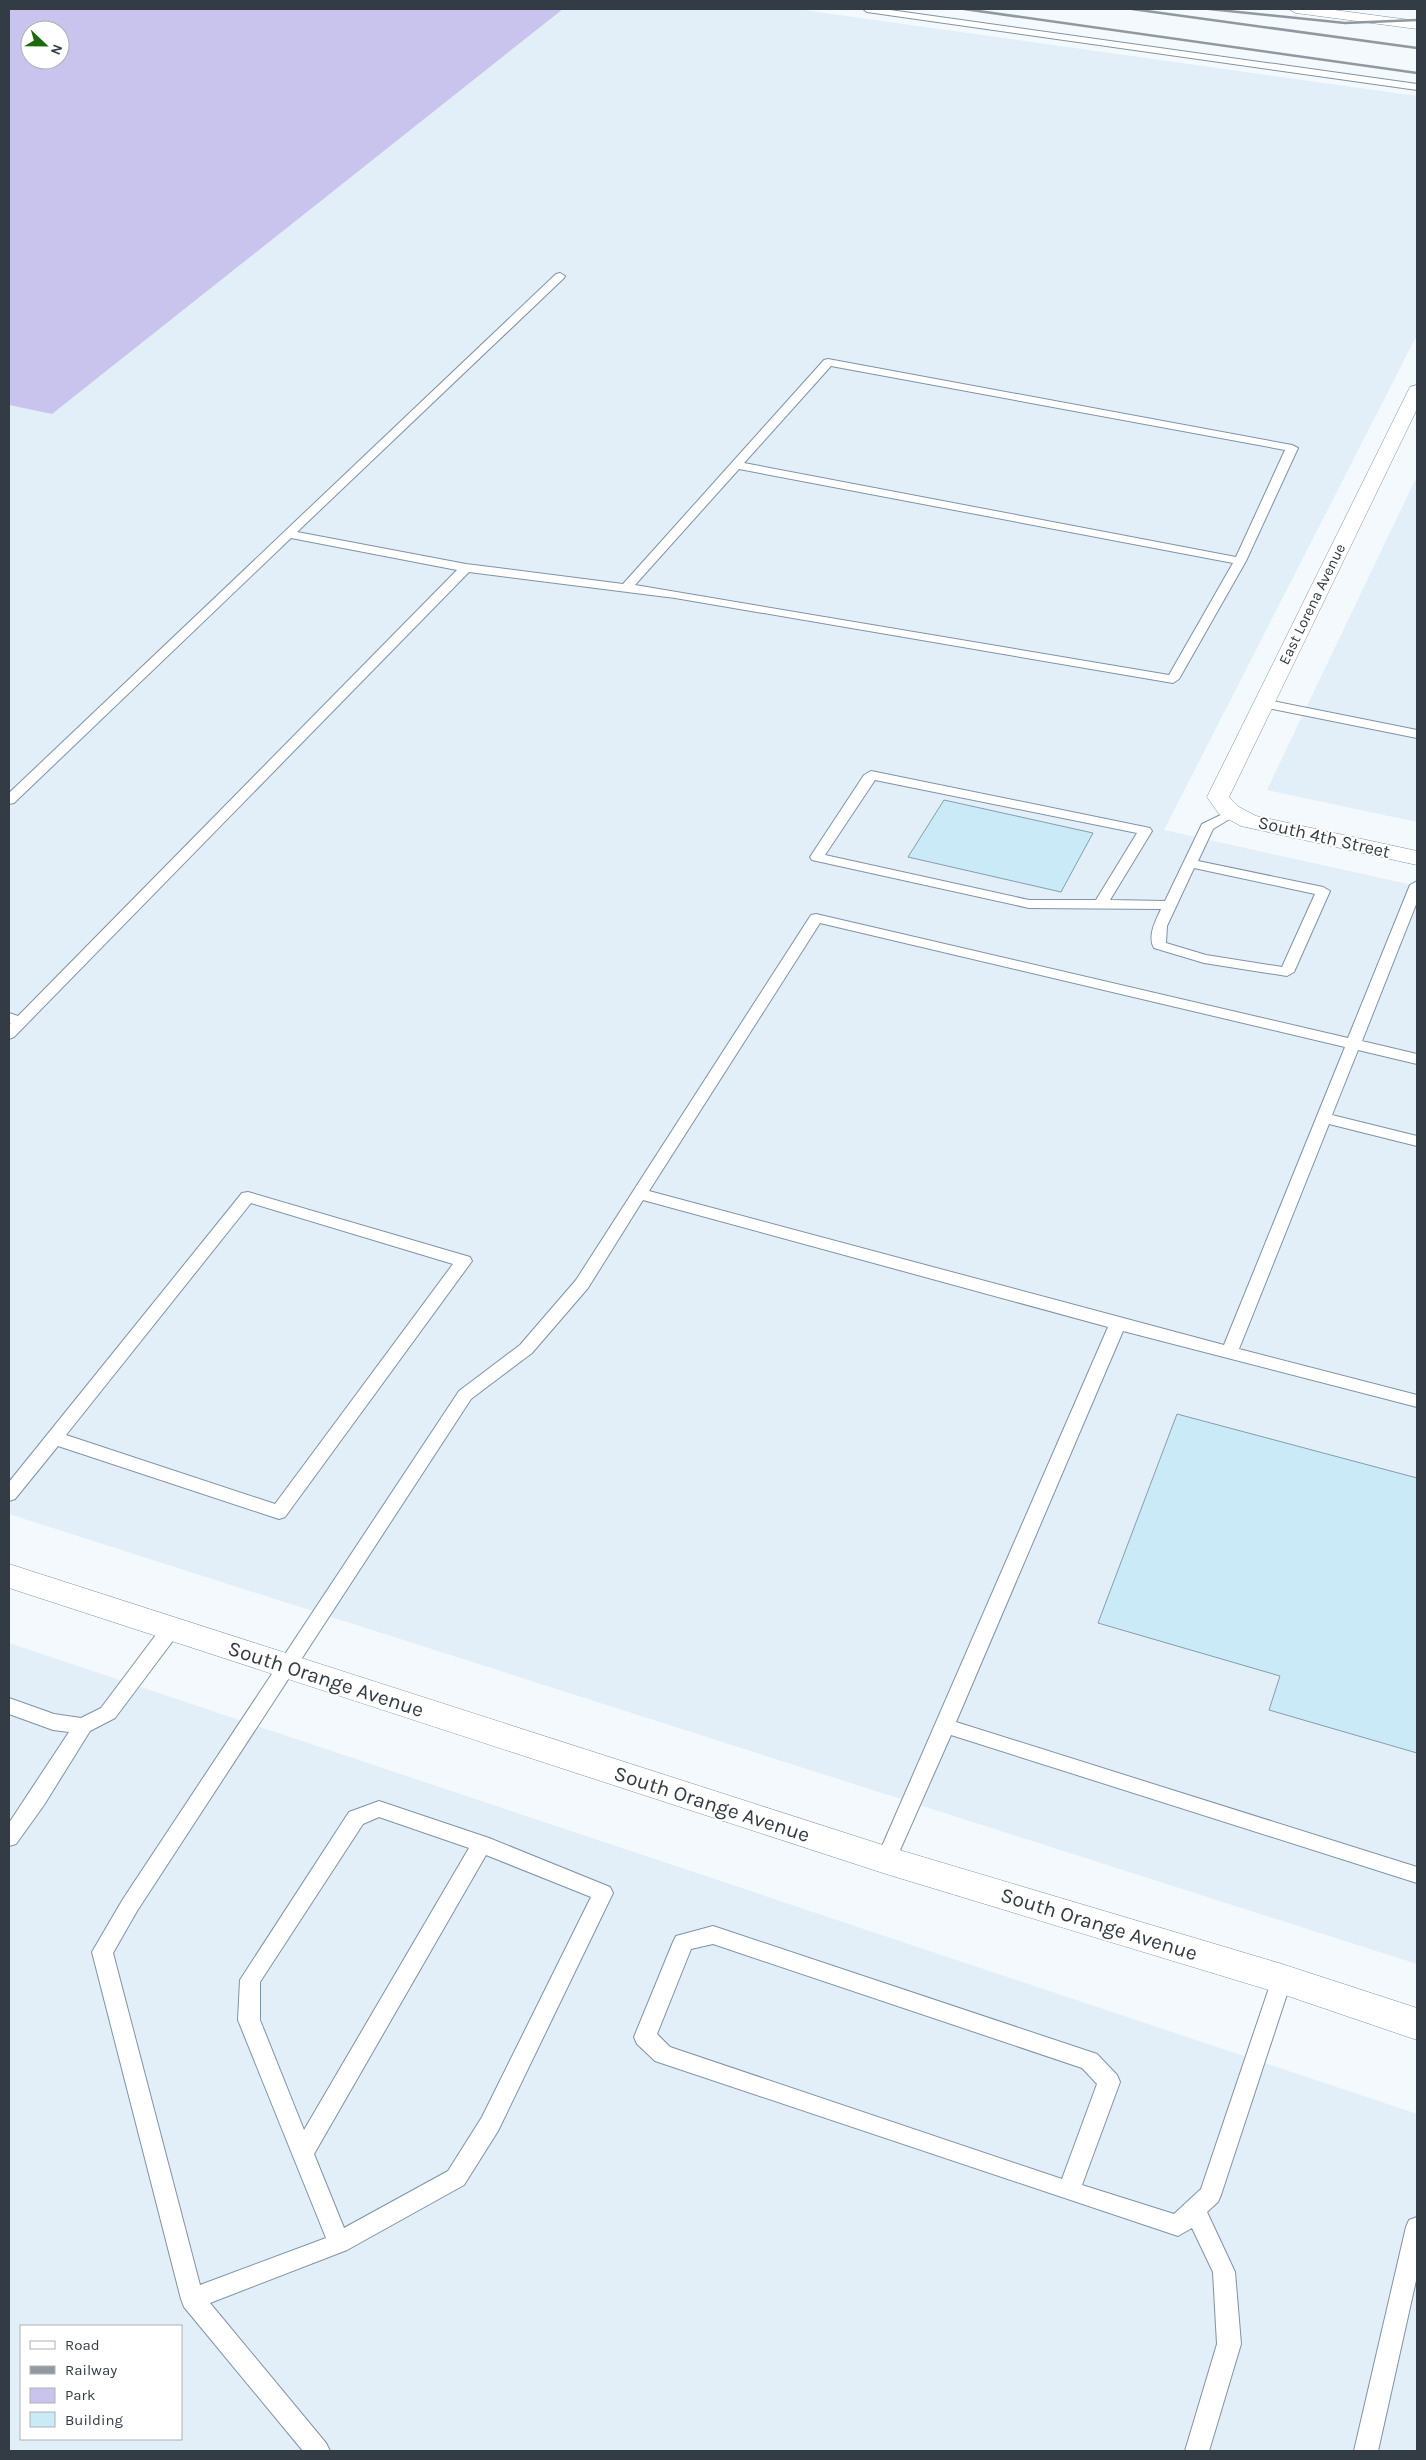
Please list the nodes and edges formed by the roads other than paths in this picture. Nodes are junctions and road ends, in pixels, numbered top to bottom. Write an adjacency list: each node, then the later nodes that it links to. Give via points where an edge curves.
1 (867, 9): 5 (lane)
2 (1296, 9): 3 (street)
3 (1355, 12): 4 (street)
4 (1417, 25)
5 (1417, 87)
6 (560, 276): 9 (lane)
7 (1417, 391): 13 (street, East Lorena Avenue)
8 (736, 465): 10 (lane); 10 (lane, via 828,362 1292,448); 12 (lane)
9 (287, 534): 11 (lane); 15 (lane)
10 (1240, 560): 12 (lane, via 1173,679)
11 (466, 568): 12 (lane); 22 (lane)
12 (626, 588)
13 (1263, 703): 14 (lane); 16 (street, East Lorena Avenue, via 1218,797 1223,808)
14 (1417, 734)
15 (9, 800)
16 (1232, 814): 17 (street, South 4th Street, via 1277,828); 18 (lane, via 1207,828)
17 (1417, 858)
18 (1190, 863): 21 (lane); 21 (lane, via 1322,891 1288,972 1204,959 1160,945 1160,926)
19 (1417, 885): 24 (lane)
20 (1101, 904): 20 (lane, via 1029,904 817,857 871,775 1145,831); 21 (lane)
21 (1170, 905)
22 (15, 1020): 23 (lane)
23 (9, 1034)
24 (1352, 1044): 25 (lane); 26 (lane); 28 (lane, via 816,918)
25 (1417, 1059)
26 (1322, 1118): 27 (lane); 30 (lane)
27 (1417, 1141)
28 (639, 1194): 29 (lane); 36 (lane, via 582,1284 526,1349 465,1396)
29 (1118, 1324): 30 (lane); 39 (lane)
30 (1229, 1353): 31 (lane)
31 (1417, 1401)
32 (54, 1438): 32 (lane, via 279,1512 464,1261 248,1197); 33 (lane)
33 (9, 1494)
34 (9, 1576): 35 (street, South Orange Avenue)
35 (171, 1629): 36 (street, South Orange Avenue); 38 (lane, via 108,1714)
36 (286, 1666): 42 (street, South Orange Avenue); 51 (lane, via 102,1952)
37 (9, 1706): 38 (lane, via 53,1722)
38 (83, 1726): 40 (lane)
39 (945, 1726): 42 (lane); 43 (lane)
40 (9, 1838)
41 (482, 1844): 46 (lane); 46 (lane, via 379,1809 356,1818 250,1980 249,2020); 50 (lane, via 603,1893 490,2124 456,2178)
42 (886, 1860): 44 (street, South Orange Avenue)
43 (1417, 1875)
44 (1282, 1979): 45 (street, South Orange Avenue); 48 (lane, via 1210,2195)
45 (1417, 2024)
46 (303, 2153): 50 (lane)
47 (1069, 2191): 47 (lane, via 663,2054 646,2037 683,1942 713,1935 1089,2061 1109,2082); 48 (lane, via 1178,2226)
48 (1195, 2210): 53 (lane, via 1224,2272 1229,2344)
49 (1417, 2227): 54 (lane)
50 (339, 2243): 51 (lane)
51 (192, 2300): 52 (lane)
52 (318, 2451)
53 (1197, 2451)
54 (1366, 2451)

